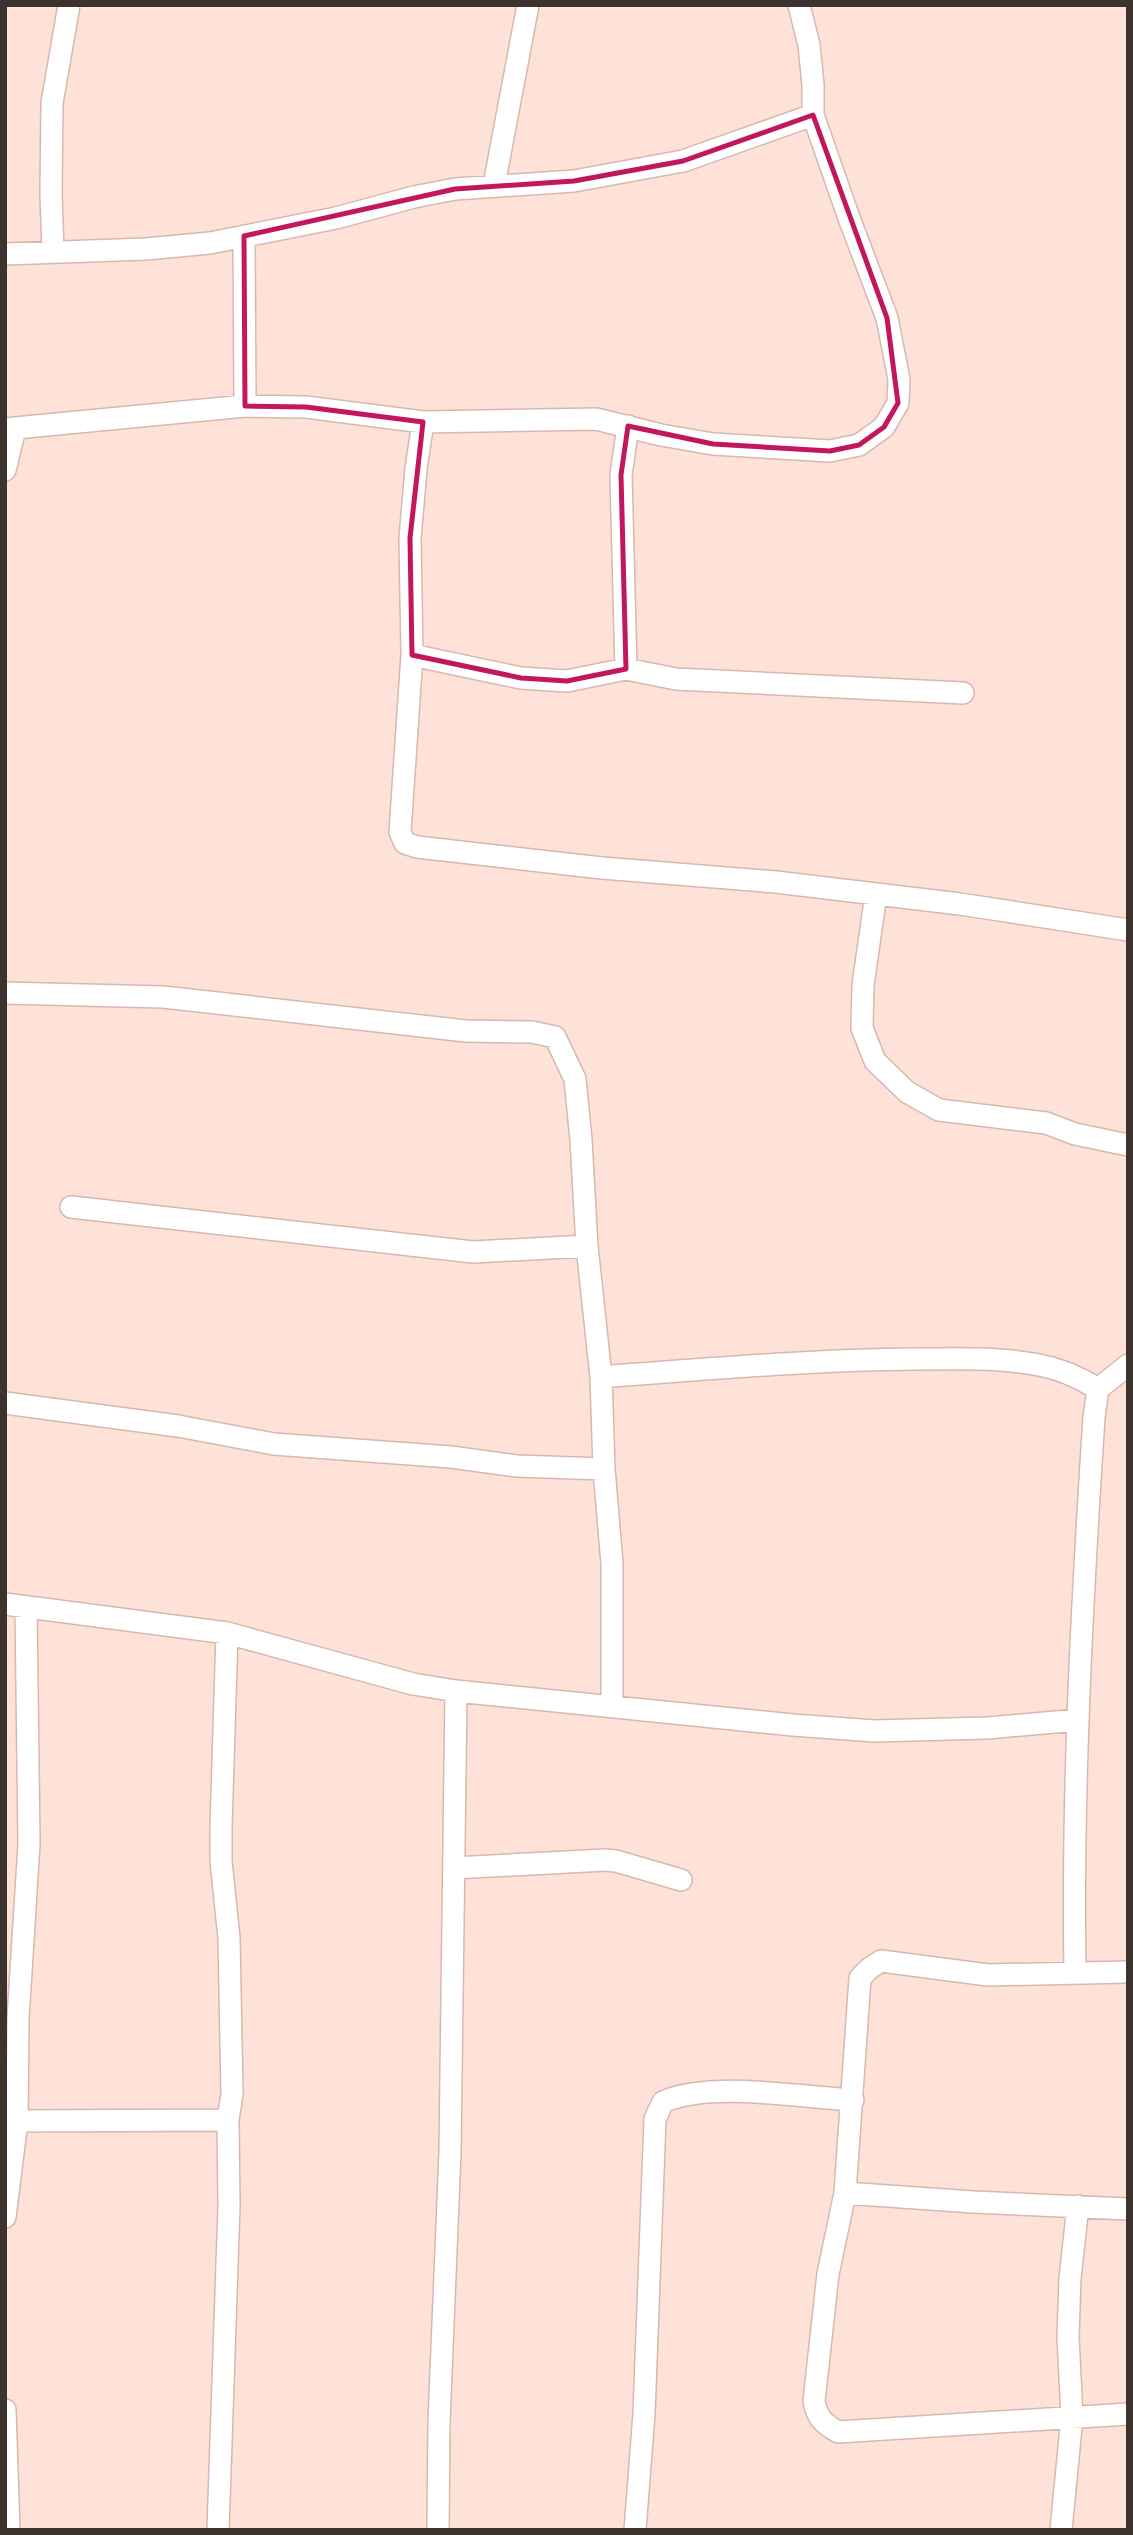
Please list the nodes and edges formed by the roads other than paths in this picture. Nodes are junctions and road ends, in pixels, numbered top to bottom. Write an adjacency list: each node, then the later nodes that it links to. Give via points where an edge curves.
1 (69, 5): 7 (street, via 52,103)
2 (528, 5): 5 (street)
3 (799, 5): 4 (street, via 809,44)
4 (813, 115): 5 (street, via 683,161 574,181); 11 (street, via 887,318 899,379 898,403 884,427 859,446 830,451 713,444)
5 (494, 185): 6 (street, via 414,197)
6 (244, 236): 7 (street, via 146,249); 9 (street)
7 (53, 251): 8 (street)
8 (5, 254)
9 (245, 407): 10 (street, via 306,407); 12 (street)
10 (423, 422): 11 (street, via 596,419); 14 (street, via 410,538)
11 (628, 426): 15 (street, via 621,475)
12 (10, 429): 13 (street)
13 (5, 470)
14 (412, 655): 15 (street, via 566,681); 17 (street, via 400,832 405,844)
15 (626, 669): 16 (street, via 676,679)
16 (963, 693)
17 (876, 894): 18 (street); 20 (street, via 862,1028 875,1061 907,1092 940,1110 1046,1123)
18 (1128, 930)
19 (5, 993): 22 (street, via 163,997 555,1037 575,1079)
20 (1128, 1145)
21 (71, 1206): 22 (street, via 473,1252)
22 (587, 1246): 24 (street)
23 (1128, 1365): 25 (street)
24 (601, 1377): 25 (street, via 783,1364 978,1359 1040,1365 1076,1376); 27 (street)
25 (1098, 1389): 32 (street, via 1083,1577)
26 (5, 1403): 27 (street, via 274,1444 517,1466)
27 (604, 1469): 31 (street, via 612,1564)
28 (16, 1605): 29 (street); 39 (street, via 29,1844)
29 (226, 1633): 30 (street); 38 (street, via 221,1861 229,1938 232,2094)
30 (456, 1692): 31 (street); 33 (street)
31 (612, 1706): 32 (street, via 874,1731)
32 (1078, 1720): 36 (street)
33 (454, 1868): 34 (street, via 605,1860); 49 (street)
34 (681, 1880)
35 (1128, 1972): 36 (street)
36 (1075, 1973): 37 (street, via 988,1975 881,1961 860,1978)
37 (853, 2100): 40 (street); 50 (street, via 723,2091 663,2102 655,2119)
38 (228, 2120): 39 (street); 48 (street)
39 (17, 2121): 43 (street)
40 (845, 2193): 41 (street); 46 (street, via 828,2274 814,2402 825,2425 838,2432)
41 (1078, 2206): 42 (street); 46 (street, via 1068,2337)
42 (1128, 2208)
43 (5, 2217)
44 (5, 2410): 47 (street)
45 (1128, 2414): 46 (street)
46 (1072, 2417): 51 (street)
47 (9, 2530)
48 (218, 2530)
49 (438, 2530)
50 (635, 2530)
51 (1060, 2530)

